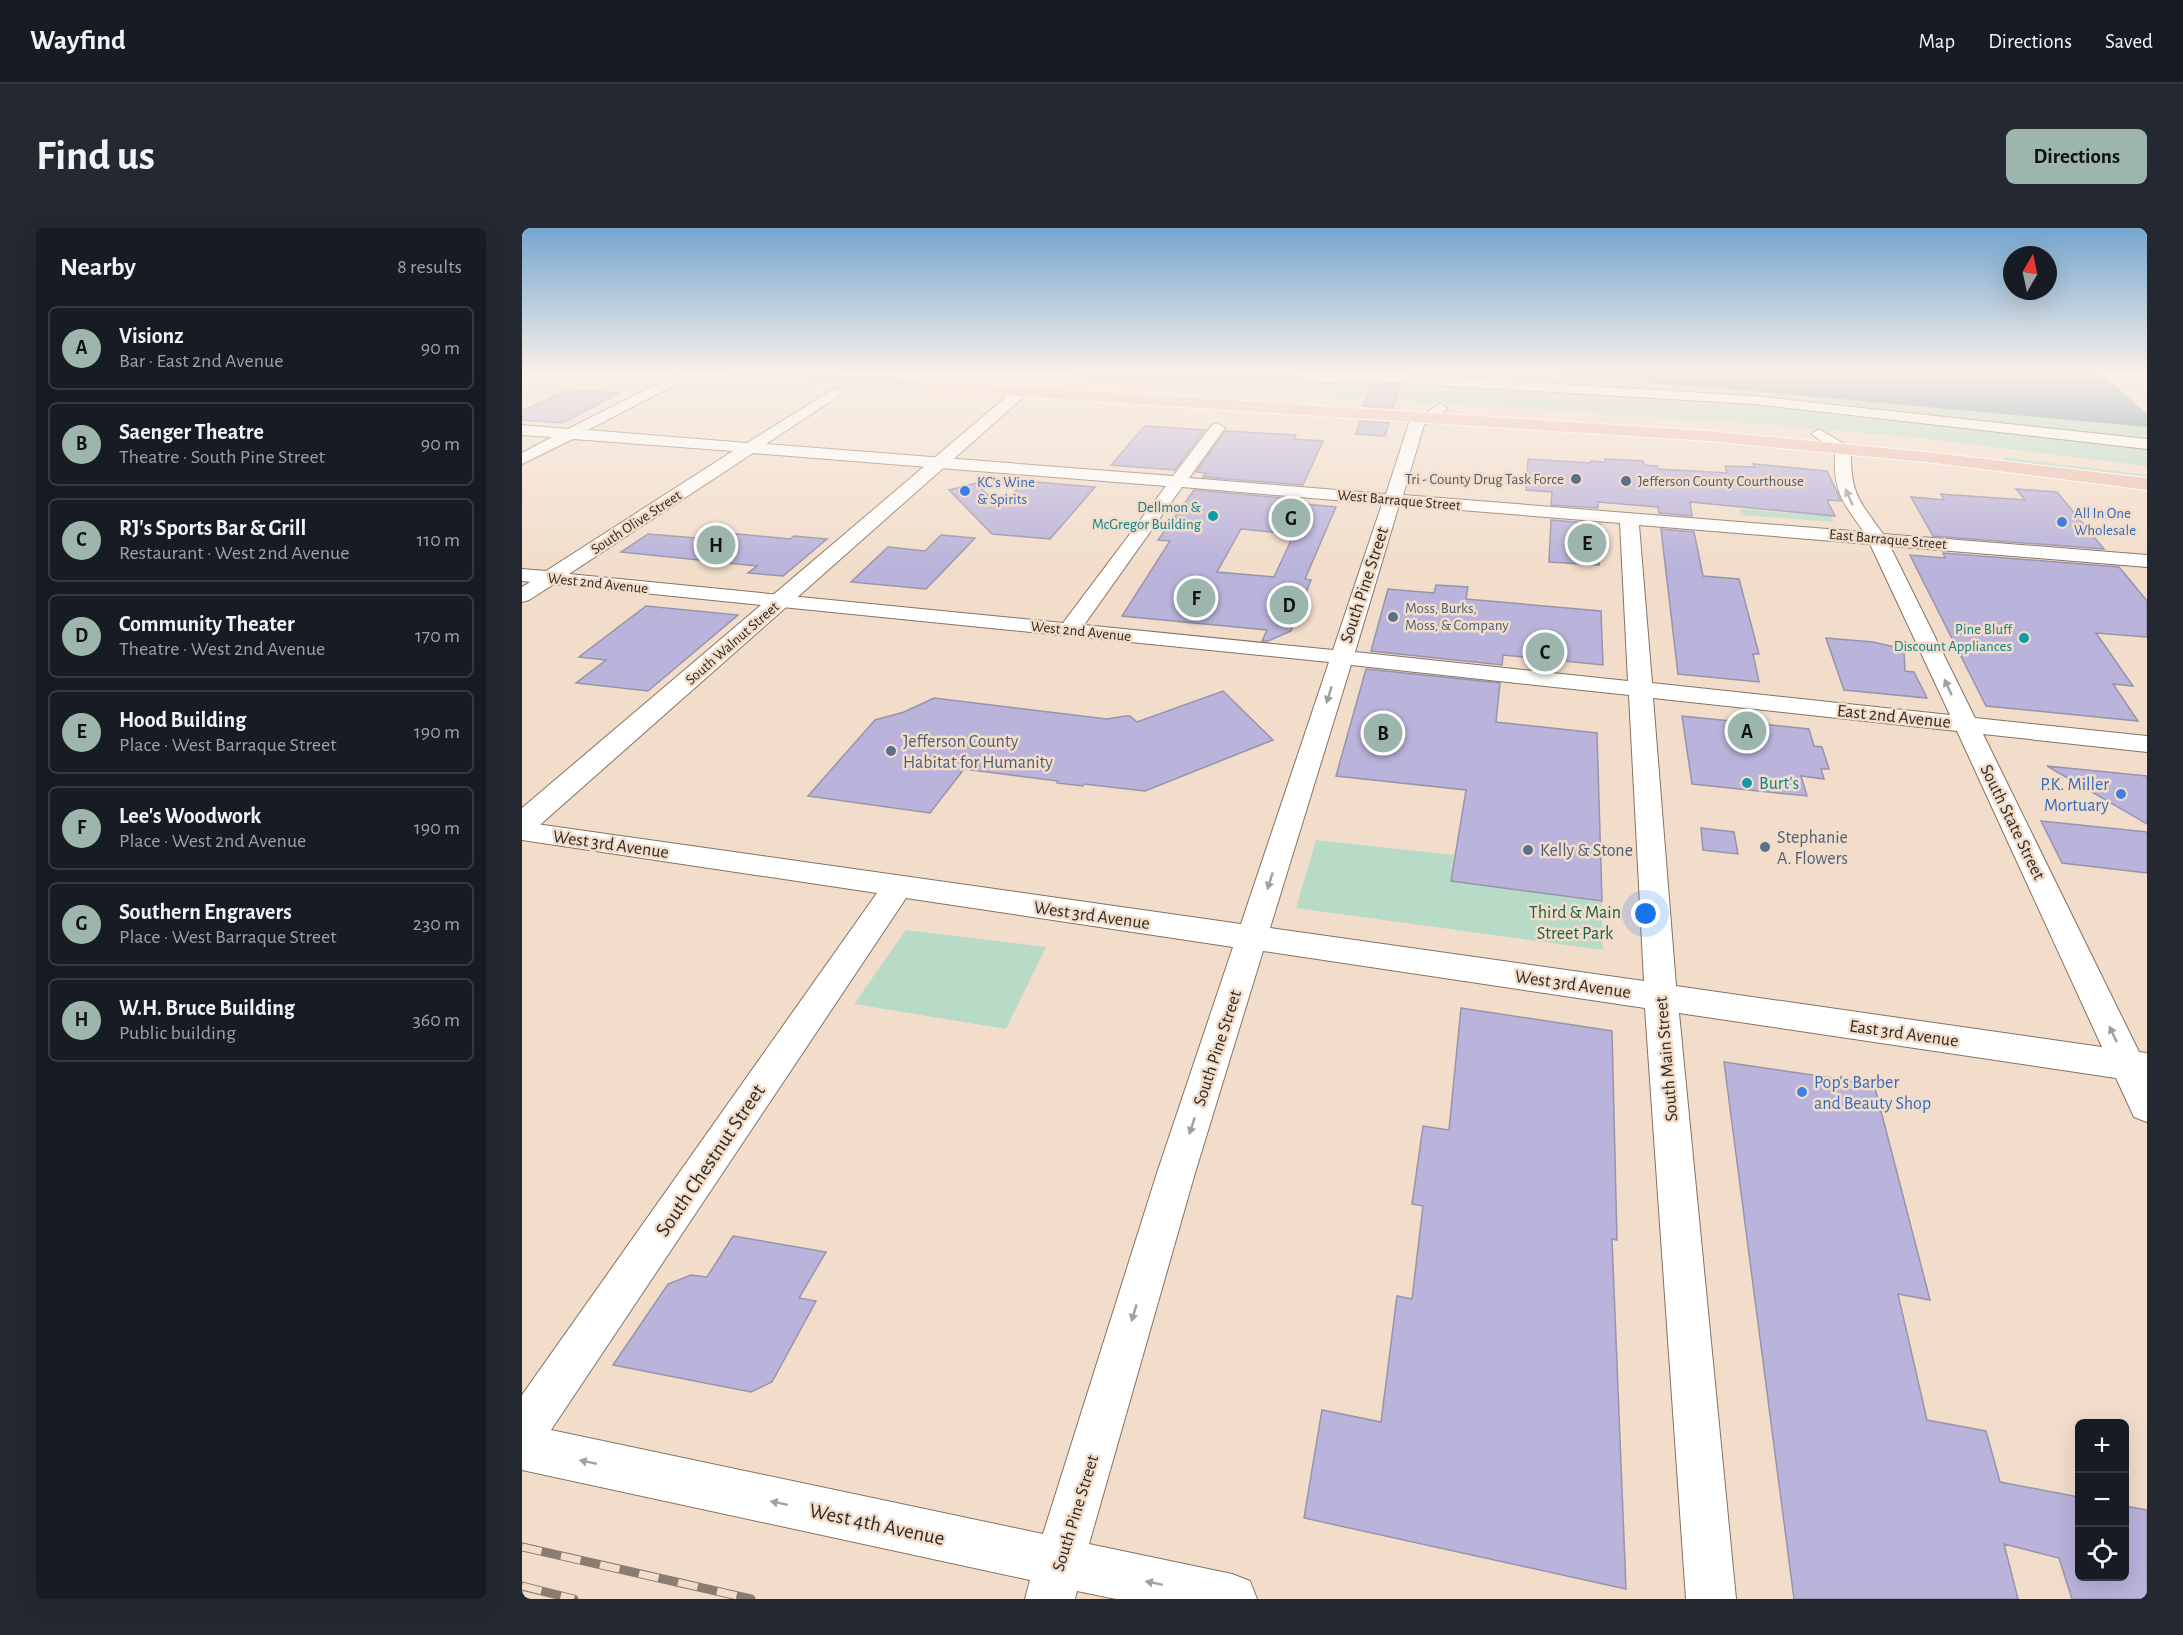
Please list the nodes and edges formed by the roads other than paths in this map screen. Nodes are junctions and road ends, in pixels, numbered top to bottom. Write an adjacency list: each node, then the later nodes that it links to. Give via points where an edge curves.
1 (564, 437): 14 (street)
2 (608, 437): 12 (street, West Barraque Street)
3 (767, 437): 12 (street, South Olive Street)
4 (971, 437): 15 (street, South Walnut Street)
5 (1211, 437): 17 (street)
6 (1413, 437): 19 (street, South Pine Street)
7 (1720, 437): 13 (highway)
8 (1824, 437): 13 (street)
9 (1848, 437): 16 (highway)
10 (2089, 437): 11 (street)
11 (2147, 444)
12 (750, 448): 15 (street, West Barraque Street); 24 (street, South Olive Street)
13 (1842, 448): 18 (highway); 21 (street, South State Street, one-way to 13, via 1858,514 1844,484)
14 (522, 459)
15 (942, 462): 17 (street, West Barraque Street); 26 (street, South Walnut Street)
16 (2147, 472)
17 (1179, 482): 19 (street, West Barraque Street); 27 (street)
18 (2147, 484)
19 (1393, 500): 20 (street, West Barraque Street); 28 (street, South Pine Street)
20 (1629, 518): 21 (street, East Barraque Street); 29 (street, South Main Street)
21 (1877, 538): 22 (street, East Barraque Street); 30 (street, South State Street, one-way to 21)
22 (2144, 564)
23 (522, 575): 24 (street, West 2nd Avenue)
24 (550, 578): 25 (street, South Olive Street); 26 (street, West 2nd Avenue)
25 (522, 596)
26 (781, 601): 27 (street, West 2nd Avenue); 32 (street, South Walnut Street)
27 (1069, 630): 28 (street, West 2nd Avenue)
28 (1341, 657): 29 (street, West 2nd Avenue); 35 (street, South Pine Street, one-way to 35)
29 (1641, 690): 30 (street, East 2nd Avenue); 36 (street, South Main Street)
30 (1965, 724): 31 (street, East 2nd Avenue); 37 (street, South State Street, one-way to 30)
31 (2147, 744)
32 (522, 824)
33 (522, 831): 34 (street, West 3rd Avenue)
34 (898, 886): 35 (street, West 3rd Avenue); 39 (street, South Chestnut Street)
35 (1251, 938): 36 (street, West 3rd Avenue); 41 (street, South Pine Street, one-way to 41)
36 (1661, 997): 37 (street, East 3rd Avenue); 43 (street, South Main Street)
37 (2137, 1066): 38 (street, South State Street)
38 (2147, 1106)
39 (522, 1434)
40 (522, 1448): 41 (street, West 4th Avenue, one-way to 40)
41 (1054, 1581): 42 (street, West 4th Avenue, one-way to 41)
42 (1232, 1599)
43 (1711, 1599)

